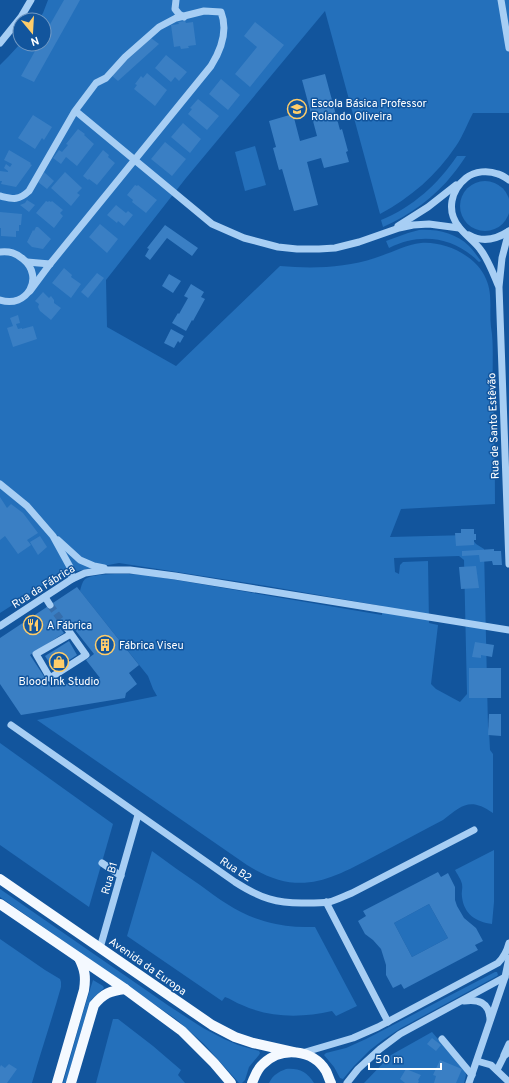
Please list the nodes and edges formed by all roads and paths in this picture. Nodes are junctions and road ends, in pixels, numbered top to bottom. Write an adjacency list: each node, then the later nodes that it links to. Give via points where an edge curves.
1 (31, 0): 5 (street)
2 (176, 0): 4 (street, via 175,9)
3 (501, 0): 6 (street)
4 (184, 17): 8 (street, via 204,11 221,12 224,32 220,46 211,66); 11 (street, via 176,18 159,27 106,78 96,83 75,111 29,191 23,197 17,199)
5 (0, 43)
6 (509, 48)
7 (78, 113): 8 (street)
8 (134, 159): 15 (street, via 212,224 244,238 281,247 319,249 335,248); 18 (street)
9 (509, 180): 10 (street, via 489,171 478,172)
10 (460, 182): 12 (street, via 454,191 452,201 452,211); 15 (street, via 414,217)
11 (0, 196)
12 (459, 228): 14 (street); 15 (street, via 429,224 413,225)
13 (509, 231): 14 (street, via 491,240); 19 (street, via 502,258)
14 (466, 234): 19 (street, via 487,260)
15 (380, 236)
16 (0, 252): 17 (street, via 14,252)
17 (27, 262): 18 (street); 20 (street, via 33,275)
18 (50, 264): 20 (street)
19 (499, 287): 22 (street, Rua de Santo Estêvão)
20 (30, 291): 21 (street, via 16,301)
21 (0, 300)
22 (506, 427): 25 (street, Rua de Santo Estêvão)
23 (0, 484): 24 (street, via 27,506)
24 (53, 536): 26 (street, via 80,560); 27 (street, via 70,567)
25 (509, 564)
26 (113, 570): 27 (street, Rua da Fábrica, via 85,573); 32 (street, Rua da Fábrica, via 148,572)
27 (72, 579): 28 (street, Rua da Fábrica)
28 (45, 597): 29 (street); 31 (street, Rua da Fábrica)
29 (50, 605)
30 (64, 624): 33 (street)
31 (0, 626)
32 (509, 630)
33 (71, 634): 33 (street, via 86,655 50,678 36,654)
34 (11, 725): 35 (street, Rua B2)
35 (138, 815): 38 (street, Rua B1); 40 (street, Rua B2, via 252,893 279,902)
36 (474, 830): 40 (street, Rua B2, via 352,893)
37 (102, 863): 38 (street)
38 (121, 876): 43 (street, Rua B1)
39 (0, 879): 43 (main road, Avenida da Europa)
40 (326, 902): 51 (street)
41 (0, 904): 44 (main road)
42 (509, 943): 46 (street, Avenida da Europa, via 503,957)
43 (100, 948): 54 (main road, Avenida da Europa, via 212,1025 253,1043)
44 (79, 958): 48 (main road); 60 (main road, via 86,980)
45 (509, 958): 47 (street)
46 (489, 968): 47 (street, via 501,969); 51 (street, Avenida da Europa)
47 (505, 977): 49 (street); 50 (street)
48 (125, 989): 61 (main road, via 105,994 94,1005); 62 (main road, via 182,1031)
49 (459, 1002): 50 (street, via 477,1000 489,1010); 65 (street, via 400,1034 358,1069)
50 (490, 1020): 56 (street)
51 (388, 1022): 54 (street, Avenida da Europa, via 353,1038)
52 (442, 1039): 58 (street)
53 (509, 1044): 55 (street)
54 (297, 1053): 63 (main road, via 282,1053 271,1057 256,1073); 64 (main road, via 306,1054 317,1061 326,1071)
55 (507, 1054): 57 (street)
56 (477, 1061): 57 (street); 58 (street)
57 (498, 1070): 59 (street)
58 (472, 1075): 66 (street)
59 (509, 1082)
60 (57, 1083)
61 (71, 1083)
62 (231, 1083)
63 (252, 1083)
64 (331, 1083)
65 (347, 1083)
66 (469, 1083)

